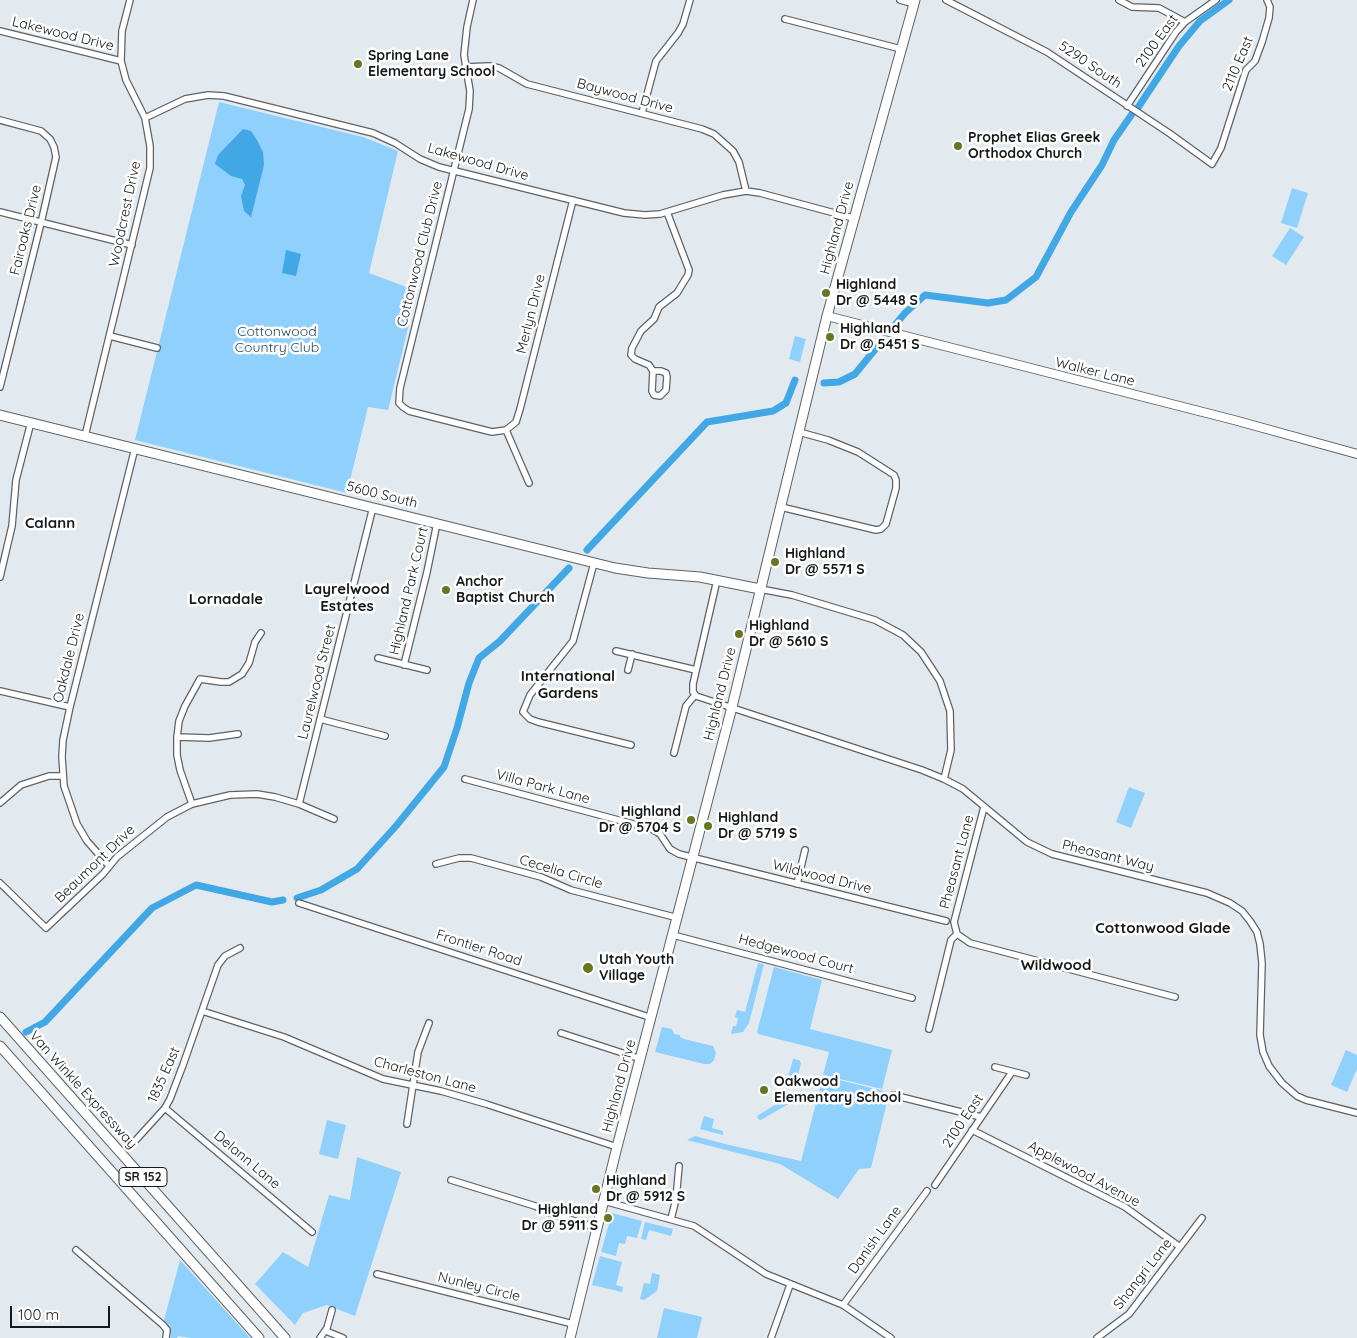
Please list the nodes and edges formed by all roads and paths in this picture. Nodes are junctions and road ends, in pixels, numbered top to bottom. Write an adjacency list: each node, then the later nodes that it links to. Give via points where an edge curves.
1 (130, 0): 14 (street, Woodcrest Drive, via 122,31)
2 (473, 0): 15 (street, Cottonwood Club Drive, via 465,38)
3 (690, 0): 17 (street, via 678,33 656,61)
4 (900, 0): 9 (street)
5 (946, 0): 16 (street, 5290 South, via 1047,52)
6 (1119, 0): 11 (street, via 1132,6 1159,8)
7 (1216, 0): 11 (street, 2100 East)
8 (1267, 0): 20 (street, 2110 East, via 1269,18 1262,42 1255,62 1246,70 1221,148)
9 (914, 2): 13 (main road, Highland Drive)
10 (785, 19): 13 (street)
11 (1185, 22): 16 (street, 2100 East)
12 (0, 31): 14 (street, Lakewood Drive)
13 (901, 49): 26 (main road, Highland Drive)
14 (121, 61): 18 (street, Woodcrest Drive, via 126,80)
15 (465, 67): 17 (street, Baywood Drive, via 499,68 526,84); 21 (street, Cottonwood Club Drive, via 470,99)
16 (1127, 106): 20 (street, 5290 South)
17 (642, 114): 22 (street, Baywood Drive, via 702,129 723,140 739,162)
18 (145, 118): 21 (street, Lakewood Drive, via 185,99 224,96 373,133 426,162); 28 (street, Woodcrest Drive, via 150,168)
19 (0, 120): 27 (street, Fairoaks Drive, via 36,129 45,134 54,147 56,157)
20 (1212, 164)
21 (453, 170): 23 (street, Lakewood Drive); 36 (street, Cottonwood Club Drive, via 399,403 409,411 492,432)
22 (746, 191): 25 (street, Lakewood Drive); 26 (street, Lakewood Drive)
23 (573, 200): 25 (street, Lakewood Drive, via 631,214); 36 (street, Merlyn Drive, via 520,409 516,422)
24 (0, 212): 27 (street)
25 (667, 212): 32 (street, via 689,270 677,293 659,307 632,348 632,357)
26 (854, 218): 29 (main road, Highland Drive)
27 (42, 223): 28 (street); 33 (street, Fairoaks Drive)
28 (132, 246): 30 (street, Woodcrest Drive)
29 (827, 316): 37 (main road, Highland Drive); 40 (street, Walker Lane)
30 (110, 336): 31 (street); 38 (street, Woodcrest Drive)
31 (157, 348)
32 (653, 370): 32 (street, via 663,371 666,375 666,390 660,396 652,391)
33 (0, 386)
34 (0, 415): 35 (main road, 5600 South)
35 (30, 422): 38 (main road, 5600 South); 46 (street, via 16,480 13,520)
36 (506, 430): 41 (street)
37 (799, 432): 43 (main road, Highland Drive); 43 (street, via 858,452 891,473 896,480 896,488 887,522 876,530)
38 (85, 436): 39 (main road, 5600 South)
39 (135, 448): 42 (main road, 5600 South); 59 (street, Oakdale Drive)
40 (1357, 454)
41 (529, 483)
42 (373, 507): 44 (main road, 5600 South); 61 (street, Laurelwood Street)
43 (780, 507): 48 (main road, Highland Drive)
44 (438, 523): 45 (main road, 5600 South); 53 (street, Highland Park Court)
45 (594, 563): 47 (main road, 5600 South, via 635,572); 65 (street, via 573,641 530,695 523,712 538,722)
46 (0, 577)
47 (717, 580): 48 (main road, 5600 South); 56 (street)
48 (760, 589): 60 (main road, Highland Drive); 69 (street, via 875,620 903,635 921,652 938,676 950,712 950,750)
49 (261, 633): 64 (street, via 246,671 237,679 221,682 200,679 179,720)
50 (616, 650): 51 (street)
51 (632, 654): 55 (street); 56 (street)
52 (378, 658): 53 (street, Highland Park Court)
53 (404, 665): 54 (street, Highland Park Court)
54 (426, 670)
55 (628, 670)
56 (696, 670): 58 (street, via 693,686)
57 (0, 692): 59 (street)
58 (696, 695): 60 (street, Pheasant Way); 66 (street, via 686,706)
59 (70, 707): 67 (street, Oakdale Drive, via 63,740)
60 (732, 707): 69 (street, Pheasant Way); 76 (main road, Highland Drive)
61 (320, 719): 63 (street); 72 (street, Laurelwood Street)
62 (238, 734): 64 (street, via 209,738)
63 (385, 736)
64 (177, 737): 71 (street, via 180,770)
65 (631, 745)
66 (674, 753)
67 (62, 776): 70 (street, via 49,776 21,785); 78 (street, Oakdale Drive, via 77,824)
68 (465, 779): 76 (street, Villa Park Lane, via 652,829 660,834 672,851)
69 (944, 779): 73 (street, Pheasant Way)
70 (0, 803)
71 (192, 804): 72 (street, Beaumont Drive, via 244,794 275,797); 78 (street, Beaumont Drive, via 150,829)
72 (299, 804): 74 (street, Beaumont Drive)
73 (984, 807): 84 (street, Pheasant Lane, via 954,922); 103 (street, Pheasant Way, via 1027,842 1052,854 1207,893 1242,911 1254,926 1260,944 1260,1035 1269,1066 1297,1096)
74 (334, 819)
75 (805, 850): 80 (street)
76 (692, 857): 80 (street, Wildwood Drive); 82 (main road, Highland Drive)
77 (436, 864): 82 (street, Cecelia Circle, via 471,858 541,877 571,890)
78 (109, 866): 79 (street, Beaumont Drive, via 46,928)
79 (0, 883)
80 (797, 884): 83 (street, Wildwood Drive)
81 (299, 903): 91 (street, Frontier Road)
82 (678, 918): 85 (main road, Highland Drive)
83 (946, 921)
84 (957, 934): 87 (street, via 970,943); 93 (street, via 951,940)
85 (673, 935): 88 (street, Hedgewood Court); 91 (main road, Highland Drive)
86 (240, 948): 89 (street, 1835 East, via 228,954 218,965)
87 (1175, 997)
88 (912, 998)
89 (202, 1011): 100 (street, Charleston Lane, via 292,1040 374,1076); 102 (street, 1835 East)
90 (0, 1017): 128 (main road, Van Winkle Expressway / SR 152)
91 (652, 1018): 96 (main road, Highland Drive)
92 (429, 1022): 100 (street, via 420,1046)
93 (928, 1029)
94 (561, 1033): 96 (street)
95 (0, 1046): 127 (main road, SR 152)
96 (641, 1060): 108 (main road, Highland Drive)
97 (995, 1067): 98 (street)
98 (1012, 1072): 99 (street); 104 (street, 2100 East)
99 (1026, 1075)
100 (412, 1086): 105 (street); 108 (street, Charleston Lane, via 454,1094)
101 (893, 1095): 104 (street)
102 (166, 1108): 107 (street, 1835 East); 117 (street, Delann Lane)
103 (1357, 1113)
104 (981, 1117): 106 (street, 2100 East)
105 (407, 1124)
106 (972, 1130): 111 (street, 2100 East); 118 (street, Applewood Avenue, via 1125,1207)
107 (135, 1141)
108 (617, 1147): 113 (main road, Highland Drive)
109 (679, 1166): 115 (street)
110 (452, 1180): 116 (street)
111 (935, 1185)
112 (927, 1191): 122 (street, Danish Lane)
113 (604, 1202): 115 (street); 116 (main road, Highland Drive)
114 (1202, 1218): 118 (street, Shangri Lane)
115 (672, 1219): 121 (street, via 698,1228 766,1274)
116 (598, 1228): 124 (main road, Highland Drive)
117 (312, 1232)
118 (1180, 1247): 134 (street, Shangri Lane, via 1129,1314)
119 (76, 1250): 126 (street, via 163,1325)
120 (378, 1274): 124 (street, Nunley Circle)
121 (790, 1285): 122 (street); 132 (street)
122 (843, 1305): 133 (street)
123 (332, 1310): 125 (street)
124 (574, 1324): 131 (main road, Highland Drive)
125 (326, 1331): 129 (street); 130 (street)
126 (166, 1338)
127 (259, 1338)
128 (285, 1338)
129 (320, 1338)
130 (343, 1338)
131 (570, 1338)
132 (771, 1338)
133 (891, 1338)
134 (1097, 1338)

